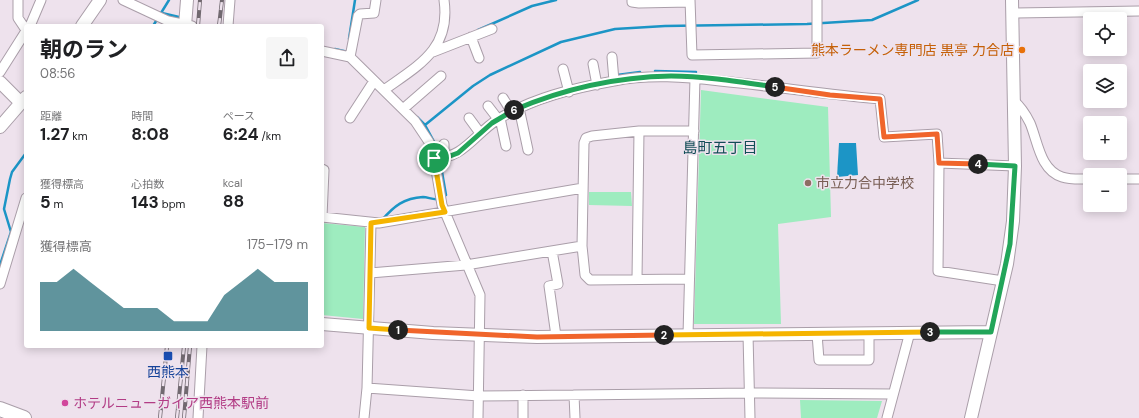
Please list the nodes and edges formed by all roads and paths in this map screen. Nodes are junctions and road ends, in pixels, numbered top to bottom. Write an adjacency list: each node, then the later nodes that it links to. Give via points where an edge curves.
1 (18, 0): 20 (street, via 18,18)
2 (41, 0): 16 (street)
3 (100, 0): 17 (street)
4 (123, 0): 15 (street)
5 (187, 0): 18 (street)
6 (230, 0): 19 (street)
7 (376, 0): 26 (street, via 374,13 358,16)
8 (444, 0): 25 (street, via 444,26)
9 (632, 0): 12 (street, via 639,3)
10 (817, 0): 12 (street, via 817,53 716,55 692,55)
11 (1012, 0): 14 (street)
12 (690, 1)
13 (1139, 11): 14 (street)
14 (1012, 13): 42 (street)
15 (167, 23)
16 (31, 24)
17 (83, 24)
18 (187, 24)
19 (228, 24)
20 (24, 28)
21 (492, 29): 23 (street)
22 (24, 34): 31 (street)
23 (471, 37): 25 (street); 28 (street)
24 (324, 51): 26 (street)
25 (433, 52): 38 (street)
26 (350, 57): 34 (street)
27 (612, 57): 35 (street)
28 (479, 58)
29 (593, 64): 37 (street)
30 (563, 69): 39 (street)
31 (0, 72)
32 (441, 76): 44 (street)
33 (695, 78): 35 (street, via 672,76); 51 (street); 57 (street, via 880,99 884,137 937,134)
34 (374, 81): 38 (street); 46 (street)
35 (614, 81): 37 (street)
36 (0, 82): 41 (street)
37 (597, 85): 39 (street)
38 (384, 90): 44 (street)
39 (569, 92): 45 (street)
40 (503, 98): 45 (street)
41 (23, 100): 49 (street)
42 (1014, 101): 58 (street); 59 (street, via 1030,122 1043,160 1052,172 1071,179)
43 (488, 106): 48 (street)
44 (403, 109): 56 (street, via 425,135)
45 (515, 110): 48 (street); 55 (street)
46 (350, 118)
47 (469, 118): 52 (street)
48 (499, 119): 52 (street); 54 (street)
49 (0, 127)
50 (639, 131): 51 (street); 62 (street, via 586,138); 72 (street)
51 (694, 131): 71 (street)
52 (480, 133): 56 (street, via 458,153)
53 (444, 144): 56 (street)
54 (506, 146)
55 (528, 150)
56 (439, 158): 63 (street, via 442,205)
57 (939, 163): 58 (street); 73 (street, via 938,271)
58 (1015, 166): 73 (street, via 1013,221)
59 (1083, 179)
60 (1127, 179): 61 (street)
61 (1139, 179)
62 (582, 188): 63 (street); 67 (street)
63 (445, 212): 66 (street); 69 (street)
64 (324, 217): 66 (street)
65 (23, 219): 74 (street)
66 (371, 223): 70 (street)
67 (582, 246): 68 (street); 72 (street, via 585,275 590,280)
68 (552, 251): 69 (street); 84 (street, via 558,284 549,286)
69 (466, 265): 70 (street); 82 (street, via 480,295)
70 (370, 273): 76 (street)
71 (688, 279): 72 (street); 83 (street)
72 (637, 280)
73 (1003, 281): 78 (street)
74 (0, 284)
75 (324, 324): 76 (street)
76 (369, 328): 82 (street); 86 (street)
77 (910, 332): 78 (street); 79 (street); 88 (street)
78 (991, 332): 103 (street)
79 (869, 333): 81 (street); 81 (street, via 869,360 819,360)
80 (748, 334): 81 (street); 83 (street); 87 (street)
81 (817, 334)
82 (480, 335): 84 (street); 91 (street)
83 (688, 335): 84 (street)
84 (556, 336)
85 (202, 348): 96 (street)
86 (367, 388): 91 (street); 97 (street)
87 (750, 393): 88 (street); 90 (street); 101 (street)
88 (893, 394): 102 (street)
89 (523, 395): 90 (street); 91 (street); 99 (street)
90 (574, 395): 100 (street)
91 (479, 396): 98 (street)
92 (0, 409): 95 (main road)
93 (0, 417): 94 (main road)
94 (3, 418)
95 (24, 418)
96 (198, 418)
97 (364, 418)
98 (478, 418)
99 (523, 418)
100 (575, 418)
101 (750, 418)
102 (887, 418)
103 (971, 418)

